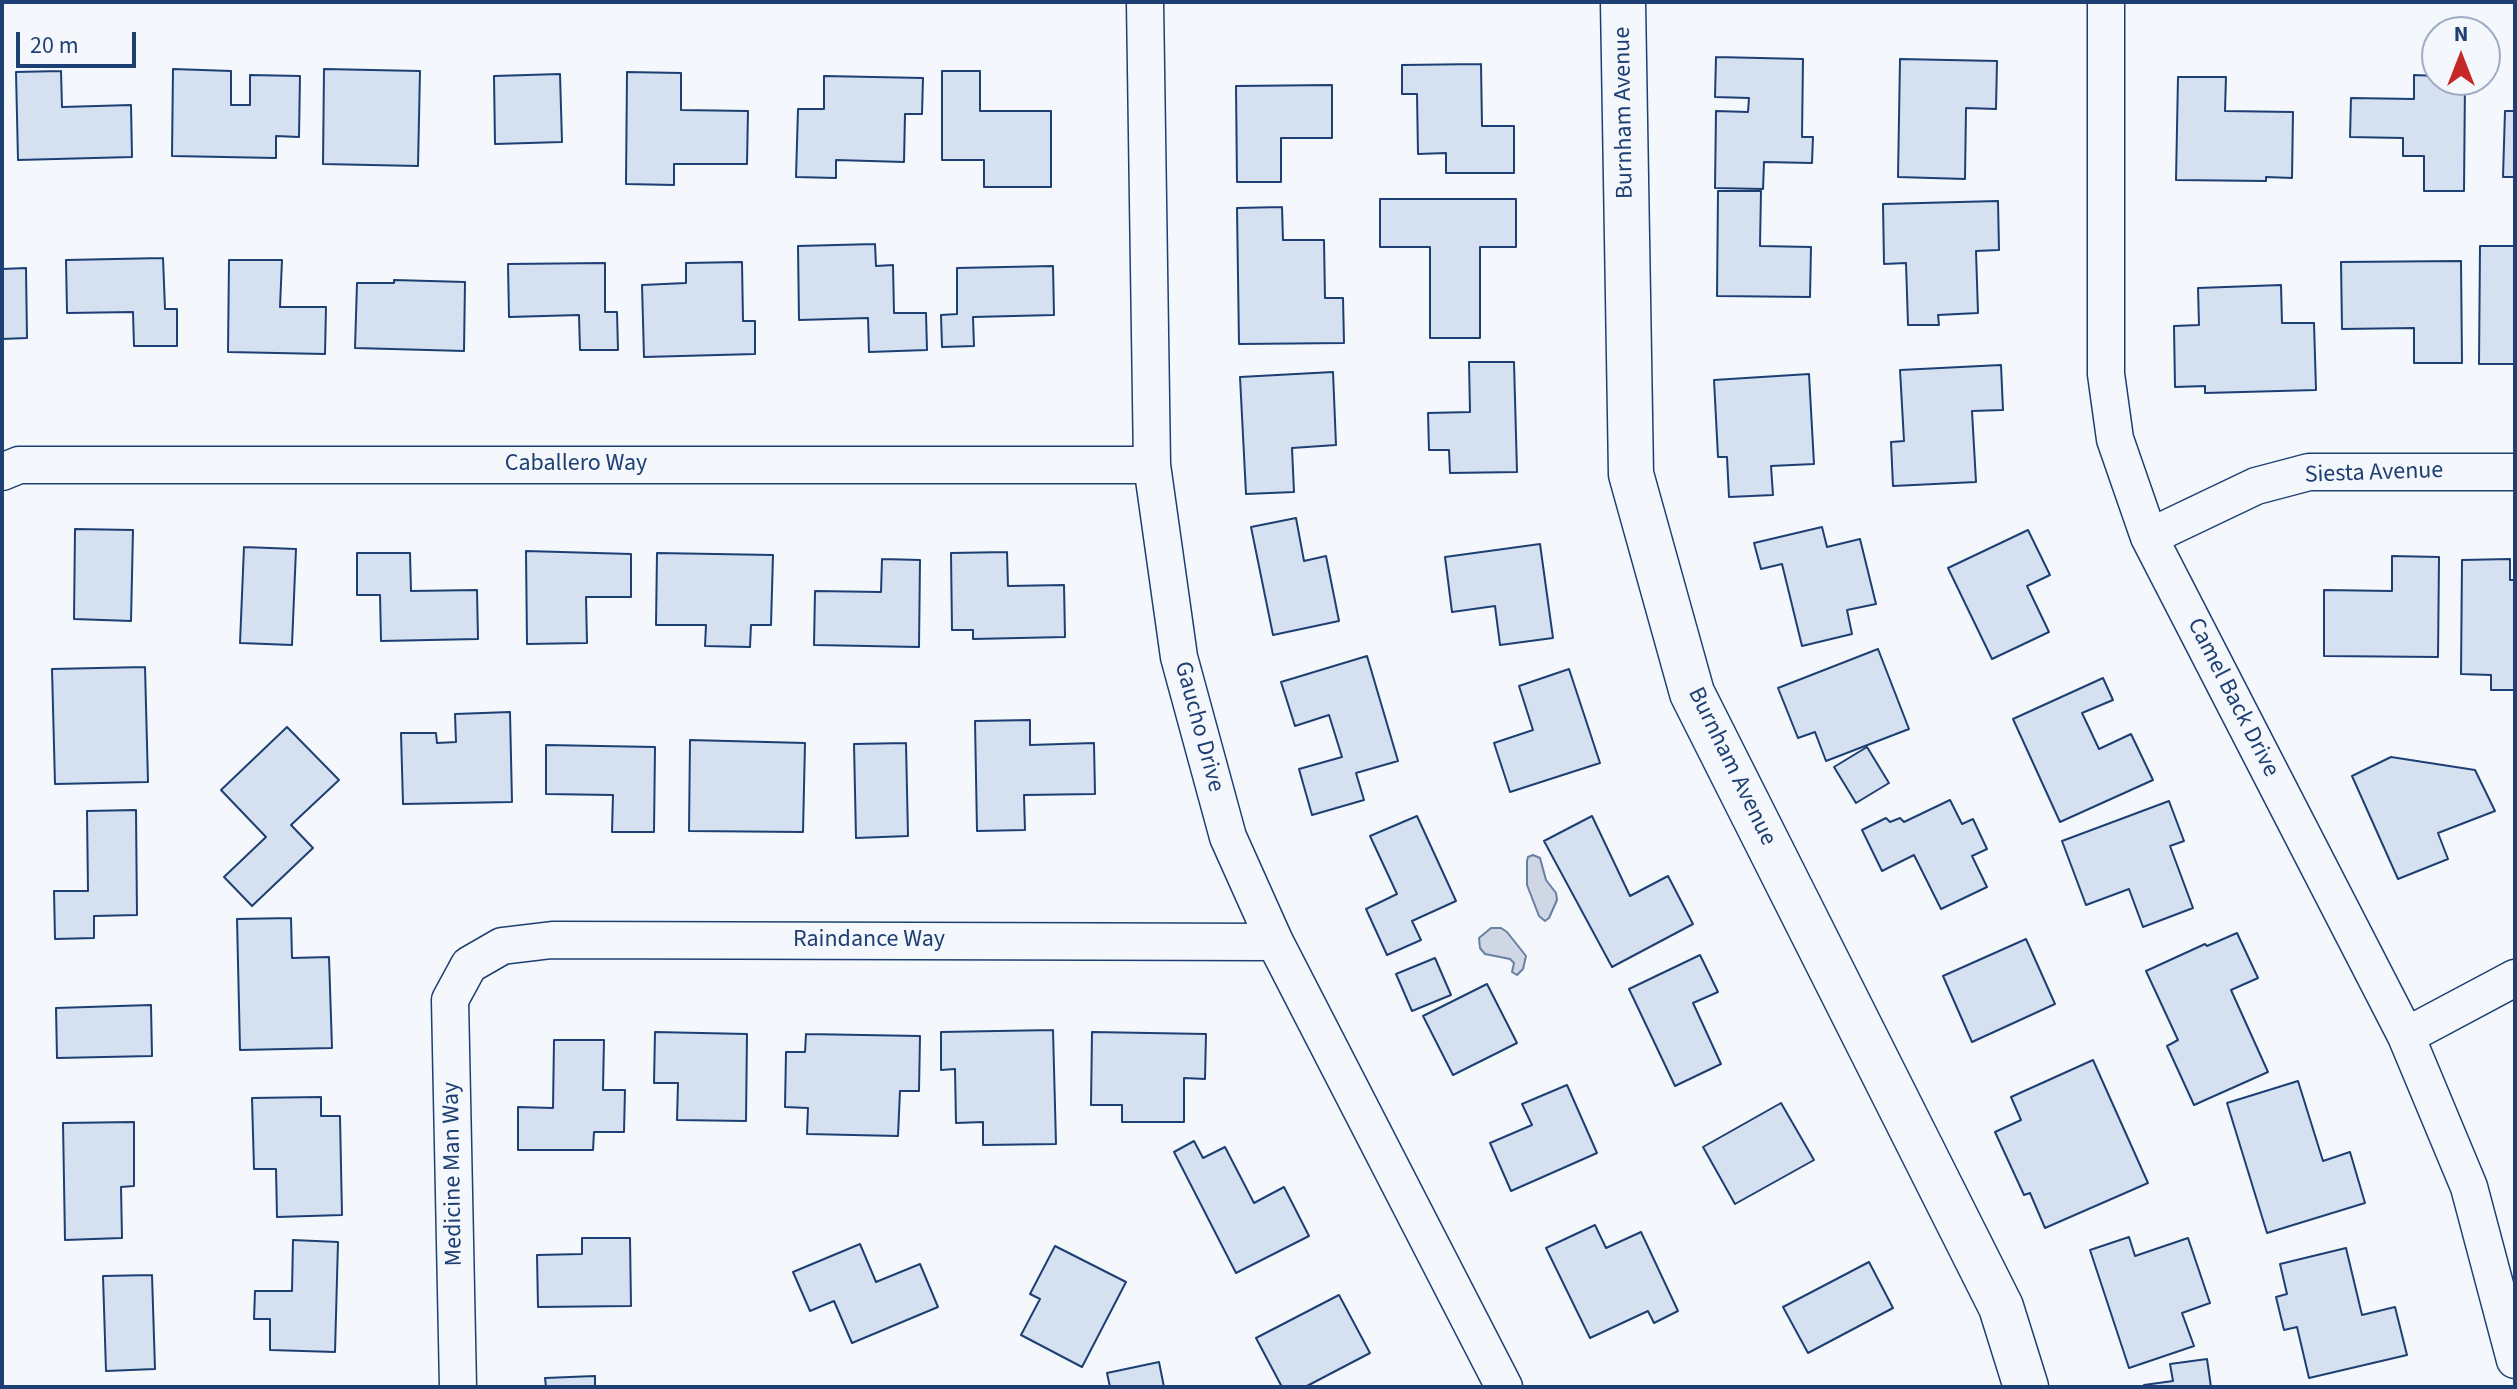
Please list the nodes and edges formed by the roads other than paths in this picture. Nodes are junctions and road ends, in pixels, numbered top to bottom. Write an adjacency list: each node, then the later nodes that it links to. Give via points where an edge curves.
1 (1145, 2): 4 (street, Gaucho Drive)
2 (1623, 2): 15 (street, Burnham Avenue, via 1631,474 1692,693 2001,1307)
3 (2106, 2): 7 (street, Camel Back Drive, via 2106,374 2115,439)
4 (1152, 465): 5 (street, Caballero Way, via 19,465); 8 (street, Gaucho Drive, via 1179,657 1228,837)
5 (2, 472)
6 (2515, 472): 7 (street, Siesta Avenue, via 2309,472 2256,486)
7 (2149, 537): 11 (street, Camel Back Drive)
8 (1275, 942): 9 (street, Raindance Way, via 552,940 502,946); 14 (street, Gaucho Drive)
9 (469, 965): 13 (street, Medicine Man Way, via 450,1000)
10 (2515, 978): 11 (street)
11 (2406, 1036): 12 (street, Camel Back Drive, via 2469,1187)
12 (2515, 1360)
13 (458, 1387)
14 (1504, 1387)
15 (2026, 1387)

